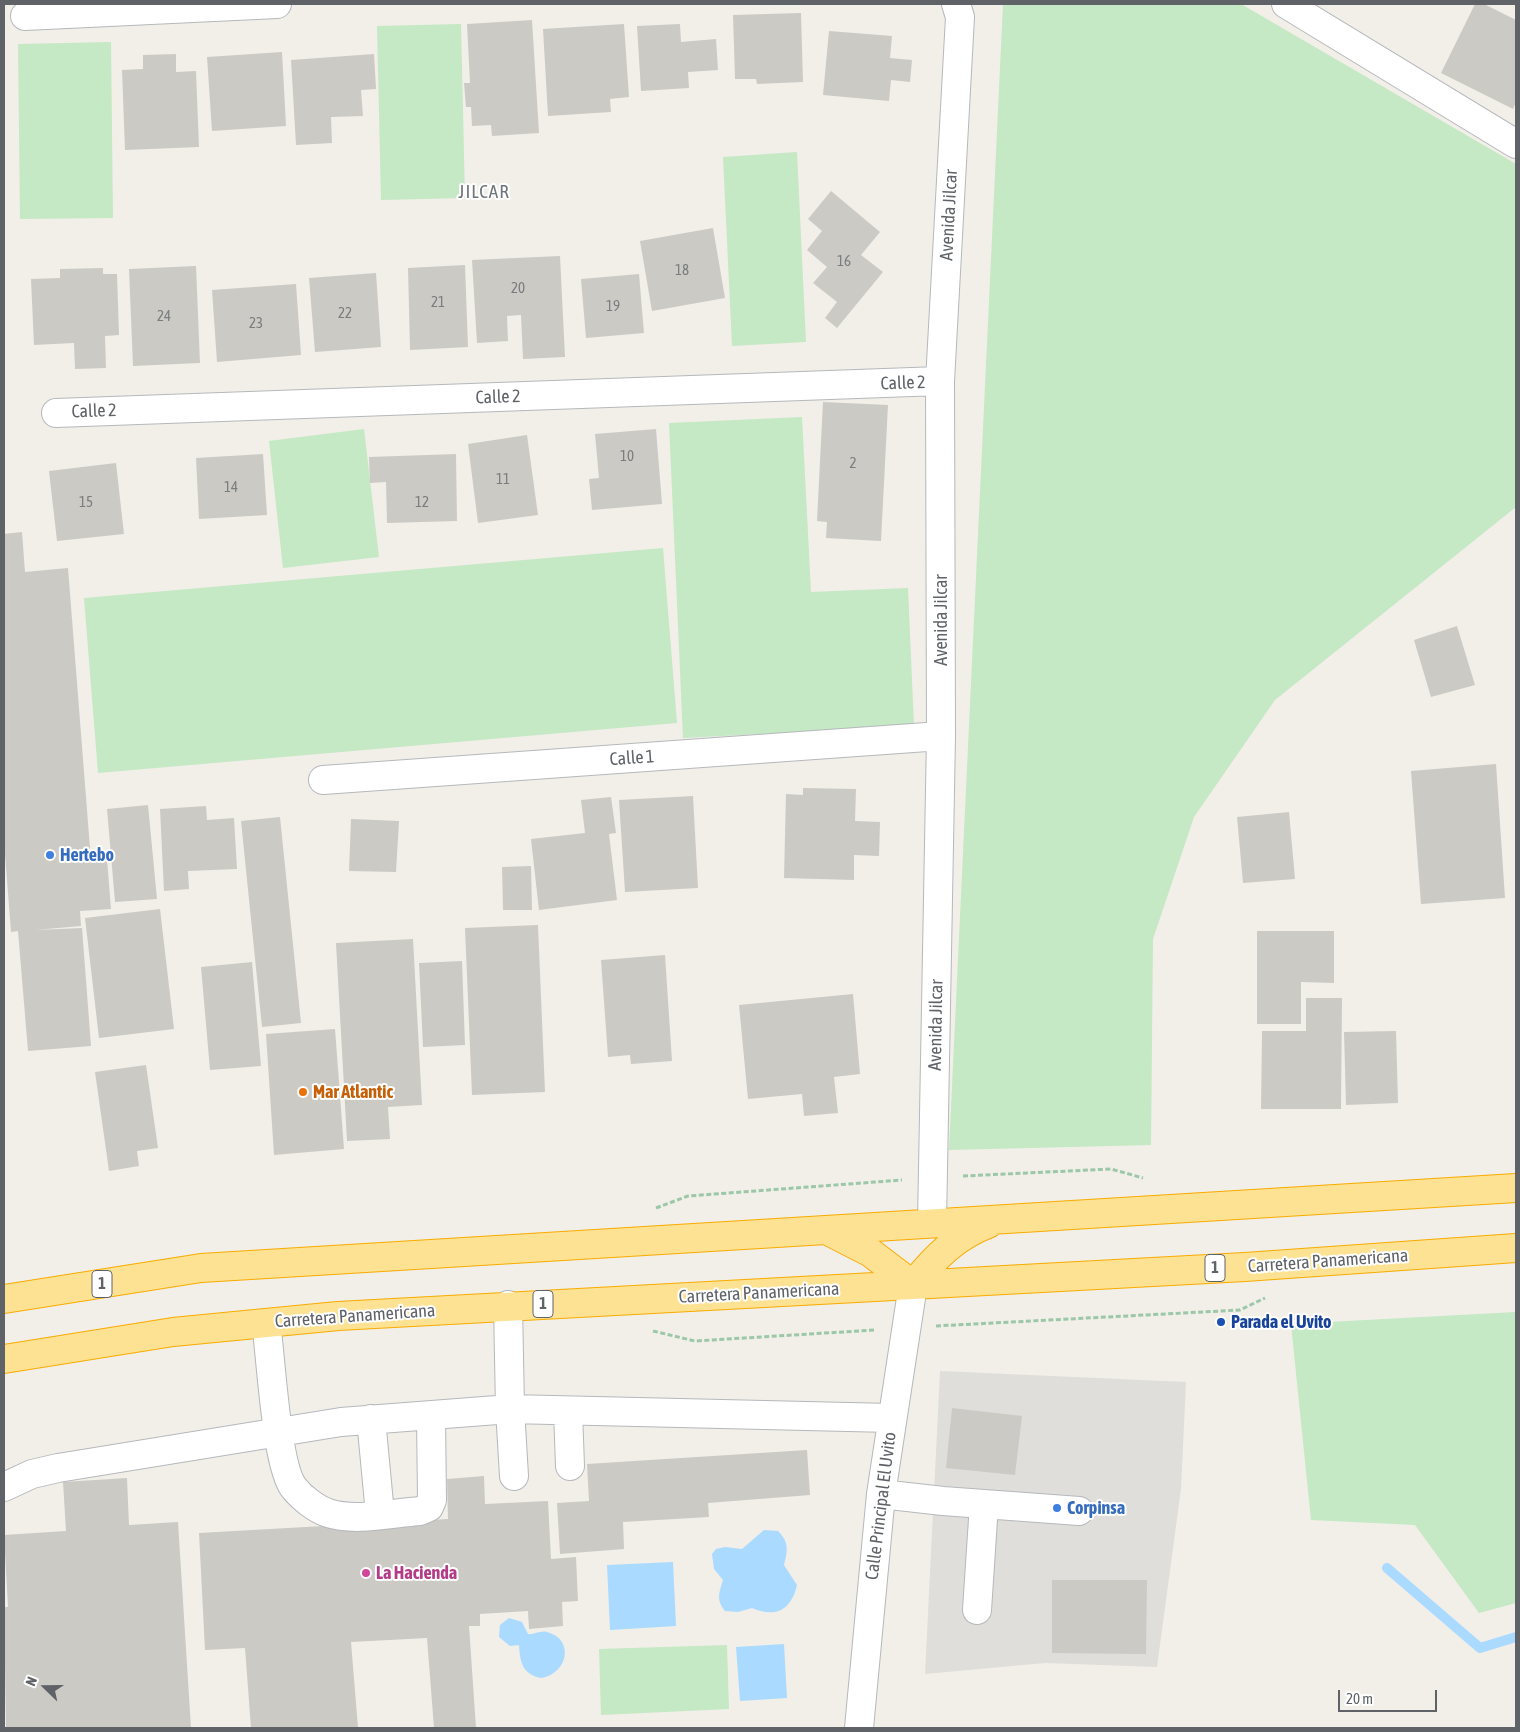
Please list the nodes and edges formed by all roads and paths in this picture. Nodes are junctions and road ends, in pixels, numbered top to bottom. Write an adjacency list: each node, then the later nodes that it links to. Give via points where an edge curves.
1 (277, 4): 4 (street)
2 (1286, 4): 5 (street)
3 (958, 10): 6 (street, Avenida Jilcar)
4 (25, 16)
5 (1516, 144)
6 (940, 381): 7 (street, Calle 2); 8 (street, Avenida Jilcar)
7 (56, 412)
8 (941, 736): 9 (street, Calle 1); 12 (street, Avenida Jilcar)
9 (323, 780)
10 (1516, 1188): 11 (highway, 1)
11 (1004, 1219): 12 (highway, 1); 15 (highway, via 977,1228 952,1243 930,1262)
12 (932, 1223): 13 (highway, 1)
13 (824, 1230): 15 (highway, via 871,1253); 16 (highway, 1, via 201,1268)
14 (1516, 1248): 15 (highway, Carretera Panamericana / 1)
15 (913, 1285): 17 (highway, Carretera Panamericana / 1); 23 (street, Calle Principal El Uvito)
16 (4, 1299)
17 (508, 1305): 18 (highway, Carretera Panamericana / 1); 20 (street)
18 (266, 1323): 19 (highway, Carretera Panamericana / 1, via 173,1332); 25 (street)
19 (4, 1359)
20 (510, 1409): 21 (street); 22 (street); 27 (street)
21 (568, 1411): 23 (street); 26 (street)
22 (431, 1415): 24 (street); 32 (street, via 432,1500 429,1507 420,1511)
23 (891, 1418): 29 (street, Calle Principal El Uvito)
24 (371, 1419): 25 (street); 32 (street)
25 (278, 1431): 28 (street, via 58,1468 32,1474); 32 (street, via 293,1488 313,1505 328,1513 350,1517)
26 (570, 1466)
27 (514, 1476)
28 (4, 1488)
29 (881, 1494): 30 (street); 34 (street, Calle Principal El Uvito)
30 (984, 1504): 31 (street); 33 (street)
31 (1079, 1511)
32 (380, 1514)
33 (976, 1610)
34 (860, 1728)

